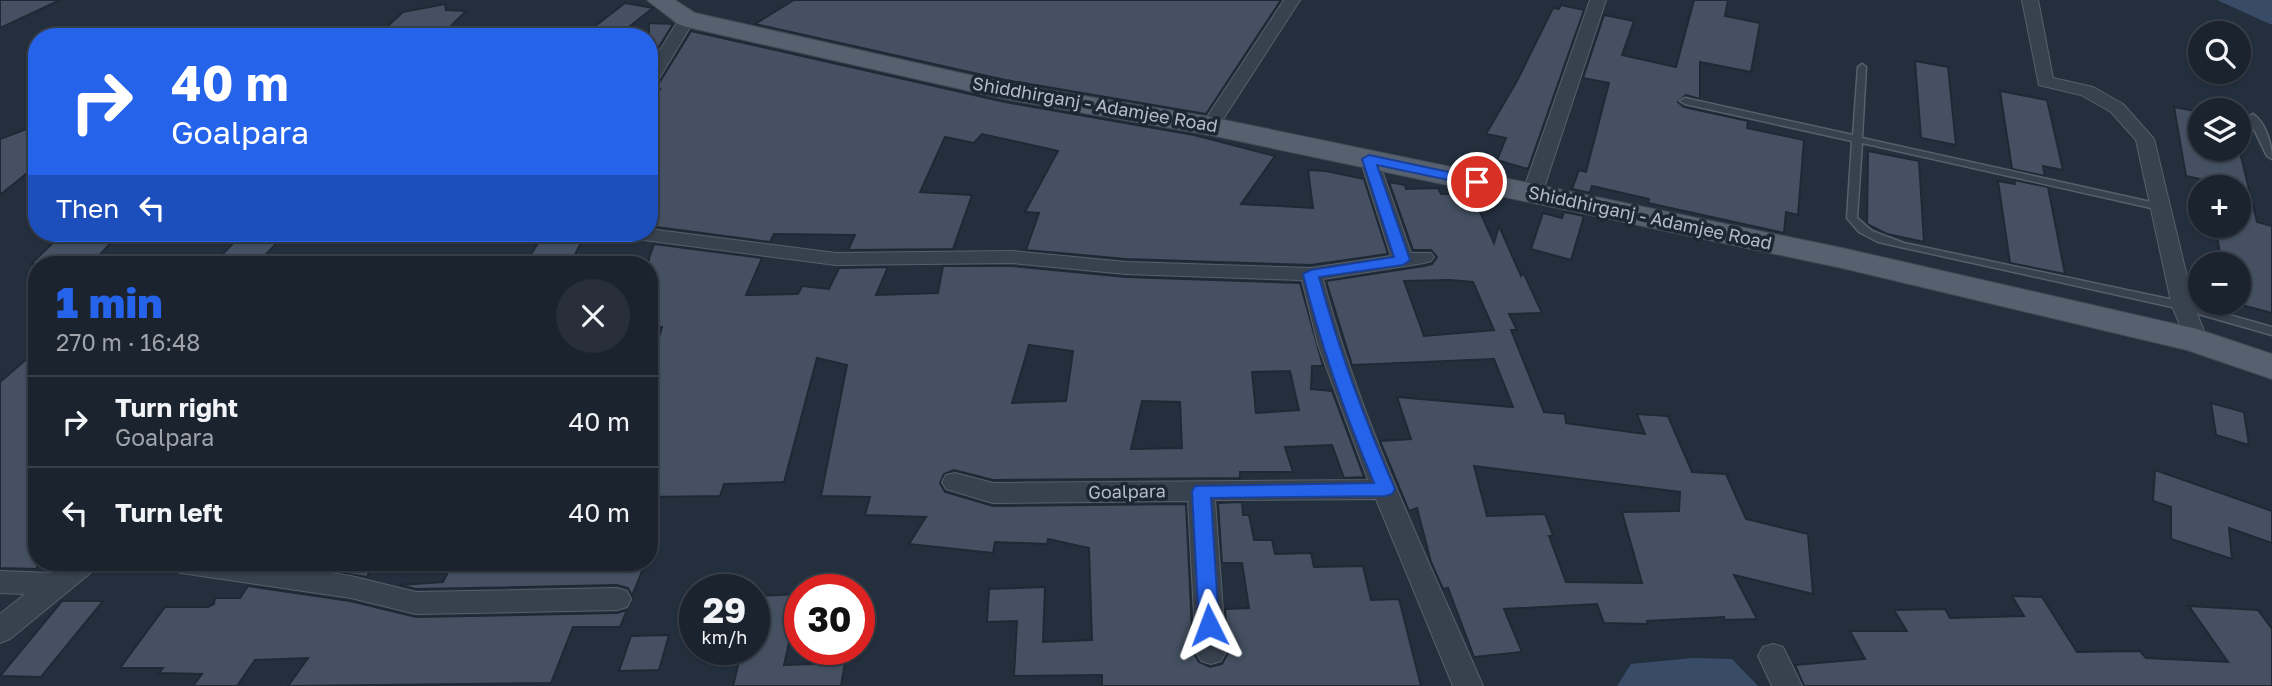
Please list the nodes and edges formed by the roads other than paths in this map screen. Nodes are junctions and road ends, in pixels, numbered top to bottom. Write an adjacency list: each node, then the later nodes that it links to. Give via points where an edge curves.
1 (659, 0): 5 (main road, Shiddhirganj - Adamjee Road)
2 (1292, 0): 10 (street)
3 (1598, 0): 14 (street)
4 (2030, 0): 15 (street, via 2045,81 2087,91 2117,108 2145,139)
5 (687, 19): 6 (street); 10 (main road, Shiddhirganj - Adamjee Road, via 1005,91)
6 (658, 67)
7 (1862, 67): 11 (lane)
8 (1685, 101): 11 (lane)
9 (2253, 117): 12 (lane)
10 (1210, 126): 13 (main road, Shiddhirganj - Adamjee Road)
11 (1858, 142): 15 (lane); 19 (lane, via 1852,218 1858,228 1878,239)
12 (2272, 156)
13 (1369, 159): 14 (main road, Shiddhirganj - Adamjee Road); 17 (street)
14 (1532, 194): 21 (main road, Shiddhirganj - Adamjee Road, via 1842,258)
15 (2160, 207): 19 (street)
16 (658, 236): 18 (street, via 836,258 1012,257 1126,268)
17 (1413, 259): 18 (street)
18 (1311, 274): 24 (street, via 1329,345)
19 (2183, 306): 20 (lane); 21 (street)
20 (2272, 331)
21 (2197, 341): 22 (main road, Shiddhirganj - Adamjee Road)
22 (2272, 367)
23 (955, 482): 25 (street, Goalpara, via 993,493)
24 (1385, 489): 25 (street, Goalpara); 34 (street)
25 (1201, 491): 32 (street)
26 (73, 571): 29 (street)
27 (242, 571): 30 (street, via 351,587 416,603)
28 (0, 582): 29 (street)
29 (56, 584): 31 (street)
30 (617, 598)
31 (0, 631)
32 (1210, 652)
33 (1773, 656): 35 (street)
34 (1468, 686)
35 (1787, 686)

